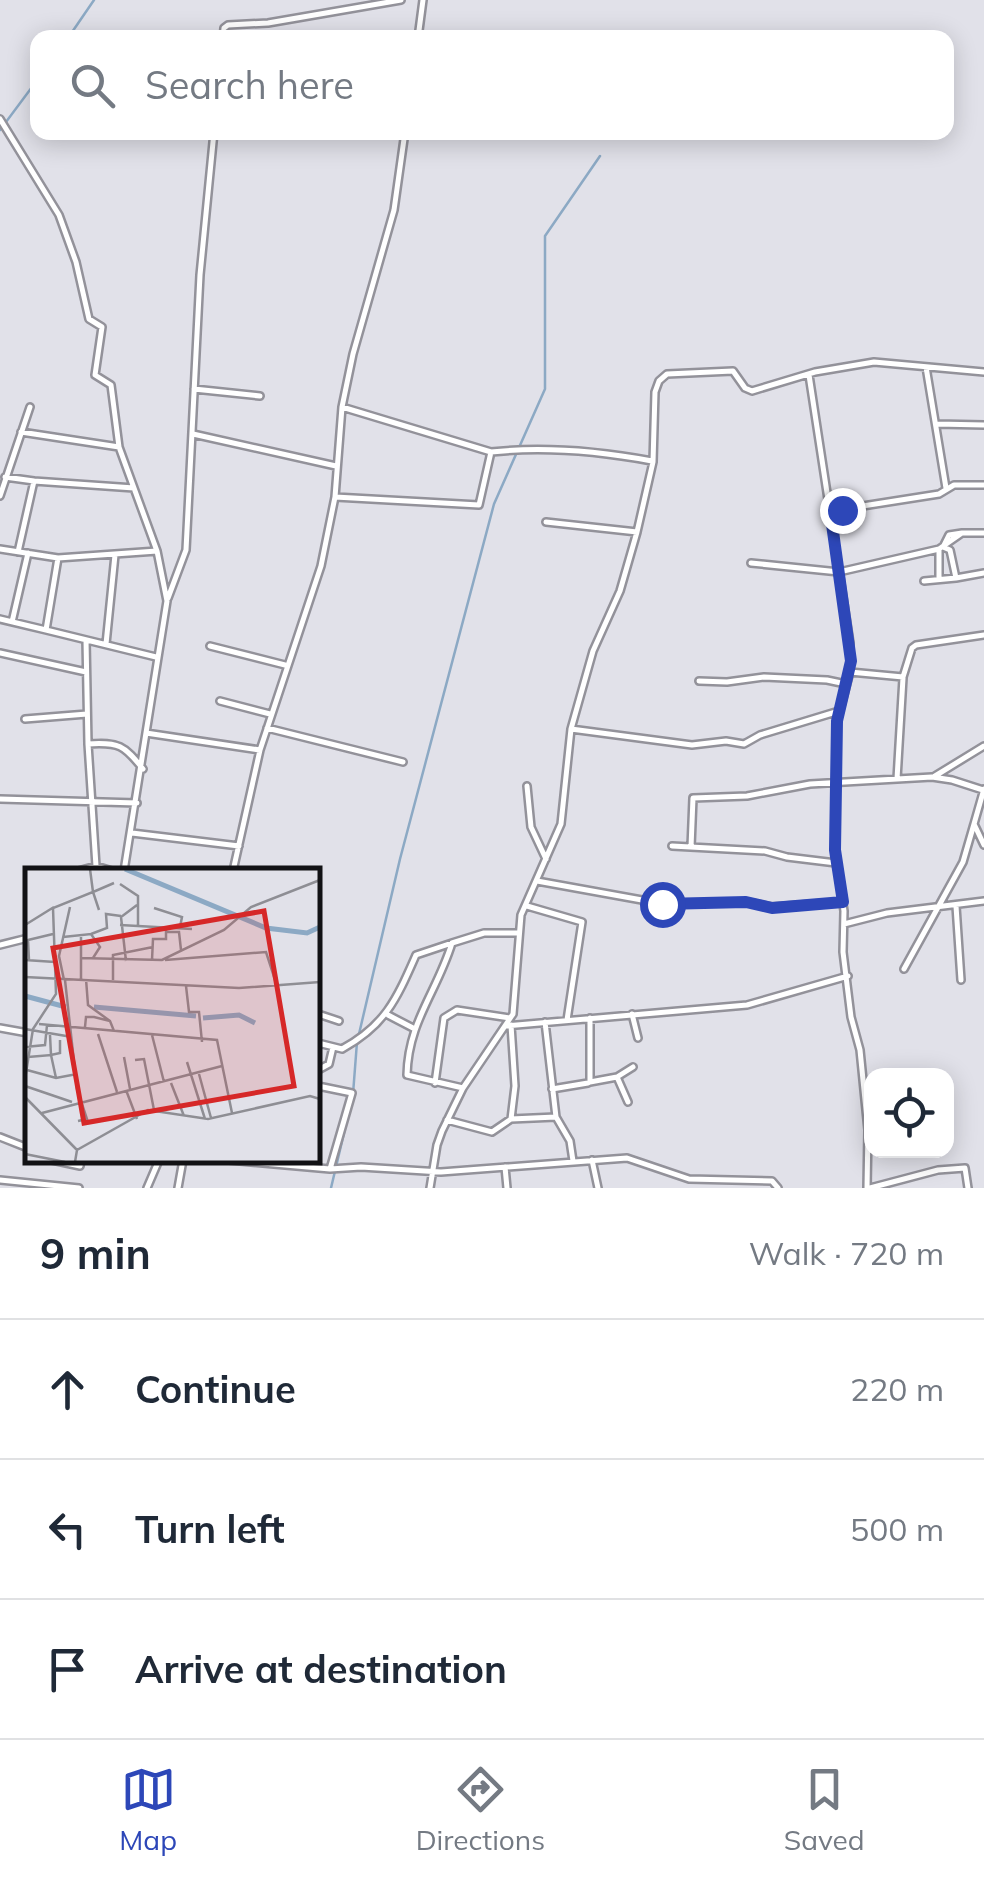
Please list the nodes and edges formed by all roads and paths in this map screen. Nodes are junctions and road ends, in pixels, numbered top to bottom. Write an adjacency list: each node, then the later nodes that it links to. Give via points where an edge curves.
1 (402, 0): 3 (street)
2 (423, 0): 4 (street)
3 (224, 30)
4 (419, 30)
5 (0, 119): 19 (street, via 60,216 89,319 102,327 95,375 111,386)
6 (213, 140): 11 (street)
7 (404, 140): 14 (street, via 394,210)
8 (926, 366): 9 (street); 10 (street, via 874,362); 15 (street)
9 (984, 372)
10 (809, 375): 21 (street, via 752,391 733,372 666,374 655,392); 30 (street)
11 (194, 389): 12 (street); 18 (street)
12 (260, 396)
13 (30, 406): 17 (street)
14 (342, 407): 20 (street); 22 (street)
15 (937, 424): 16 (street); 27 (street)
16 (984, 425)
17 (21, 432): 19 (street); 23 (street)
18 (193, 434): 22 (street); 47 (street, via 186,550)
19 (120, 447): 26 (street)
20 (491, 452): 21 (street, via 596,450); 29 (street, via 479,506)
21 (653, 462): 32 (street)
22 (337, 466): 29 (street)
23 (4, 473): 24 (street); 28 (street)
24 (34, 481): 26 (street); 36 (street)
25 (984, 484): 27 (street)
26 (134, 488): 37 (street)
27 (946, 488): 30 (street)
28 (0, 496)
29 (335, 498): 57 (street, via 322,566)
30 (830, 510): 42 (street)
31 (546, 522): 32 (street)
32 (637, 532): 69 (street)
33 (984, 533): 34 (street, via 962,533)
34 (941, 548): 42 (street); 44 (street); 45 (street, via 954,558)
35 (0, 549): 36 (street)
36 (18, 552): 38 (street)
37 (157, 552): 39 (street); 47 (street)
38 (28, 553): 40 (street); 49 (street)
39 (114, 555): 40 (street); 53 (street)
40 (58, 558): 50 (street)
41 (751, 563): 42 (street)
42 (839, 572): 59 (street)
43 (984, 573): 45 (street)
44 (939, 576)
45 (956, 578): 46 (street)
46 (924, 581)
47 (167, 601): 56 (street)
48 (0, 619): 49 (street)
49 (12, 622): 50 (street)
50 (46, 630): 52 (street)
51 (984, 635): 60 (street, via 916,645)
52 (86, 640): 53 (street); 58 (street)
53 (106, 644): 56 (street)
54 (210, 646): 57 (street)
55 (0, 653): 58 (street)
56 (156, 656): 70 (street)
57 (286, 666): 66 (street)
58 (86, 672): 65 (street)
59 (850, 672): 60 (street); 62 (street)
60 (903, 677): 77 (street)
61 (698, 681): 62 (street, via 764,677)
62 (846, 684): 64 (street)
63 (220, 700): 66 (street)
64 (839, 711): 69 (street, via 744,744); 78 (street)
65 (87, 714): 67 (street); 71 (street)
66 (270, 714): 68 (street)
67 (24, 718)
68 (267, 728): 73 (street); 74 (street)
69 (572, 729): 90 (street, via 561,824)
70 (146, 732): 73 (street); 75 (street)
71 (88, 744): 75 (street, via 126,748); 82 (street)
72 (984, 746): 76 (street)
73 (260, 750): 87 (street)
74 (403, 762)
75 (142, 769): 83 (street)
76 (932, 777): 77 (street); 80 (street)
77 (897, 779): 78 (street)
78 (835, 783): 89 (street, via 693,798); 91 (street)
79 (527, 786): 90 (street, via 531,828)
80 (984, 789): 84 (street)
81 (0, 799): 82 (street)
82 (91, 800): 83 (street); 92 (street)
83 (137, 803): 85 (street)
84 (974, 824): 86 (street); 104 (street, via 963,862)
85 (132, 833): 87 (street); 95 (street)
86 (984, 845)
87 (238, 846): 96 (street)
88 (672, 846): 89 (street)
89 (691, 847): 91 (street)
90 (546, 860): 97 (street)
91 (836, 863): 100 (street)
92 (96, 866): 93 (street); 94 (street)
93 (87, 868)
94 (104, 868)
95 (124, 868)
96 (233, 868)
97 (537, 881): 99 (street); 102 (street)
98 (984, 901): 103 (street)
99 (653, 902)
100 (843, 902): 101 (street, via 772,908 746,902); 105 (street)
101 (662, 904)
102 (526, 906): 106 (street); 118 (street, via 582,922)
103 (956, 906): 104 (street); 112 (street)
104 (937, 909): 105 (street); 110 (street)
105 (844, 924): 111 (street)
106 (518, 933): 108 (street, via 484,933); 120 (street)
107 (25, 939): 109 (street)
108 (452, 943): 115 (street, via 416,955); 122 (street, via 442,978)
109 (0, 945)
110 (904, 969)
111 (848, 976): 113 (street, via 747,1005); 160 (street, via 868,1130)
112 (961, 980)
113 (632, 1014): 116 (street); 124 (street)
114 (320, 1015): 117 (street)
115 (388, 1015): 122 (street); 126 (street, via 352,1044)
116 (590, 1018): 118 (street); 130 (street)
117 (339, 1020)
118 (566, 1020): 119 (street)
119 (544, 1022): 120 (street); 134 (street)
120 (508, 1023): 131 (street, via 448,1013); 133 (street); 137 (street, via 515,1086)
121 (0, 1028): 123 (street)
122 (413, 1028): 131 (street, via 407,1075)
123 (25, 1032)
124 (638, 1038)
125 (320, 1044): 126 (street)
126 (333, 1047): 128 (street, via 329,1064)
127 (633, 1066): 129 (street)
128 (320, 1069)
129 (617, 1076): 130 (street); 135 (street)
130 (590, 1082): 134 (street)
131 (436, 1083): 133 (street)
132 (320, 1086): 147 (street, via 352,1094)
133 (463, 1088): 138 (street)
134 (552, 1088): 136 (street)
135 (628, 1102)
136 (556, 1117): 137 (street); 142 (street)
137 (510, 1118): 138 (street, via 492,1132)
138 (448, 1120): 148 (street, via 436,1145)
139 (0, 1137): 140 (street)
140 (25, 1147)
141 (592, 1160): 142 (street); 149 (street, via 628,1158 689,1178); 157 (street)
142 (573, 1162): 146 (street)
143 (158, 1163): 153 (street)
144 (182, 1163): 154 (street)
145 (282, 1163): 147 (street)
146 (505, 1168): 148 (street); 156 (street)
147 (332, 1169): 148 (street)
148 (434, 1172): 155 (street)
149 (711, 1178): 158 (street); 159 (street, via 772,1181)
150 (0, 1180): 151 (street)
151 (25, 1186): 152 (street)
152 (79, 1188)
153 (148, 1188)
154 (178, 1188)
155 (430, 1188)
156 (507, 1188)
157 (598, 1188)
158 (711, 1188)
159 (778, 1188)
160 (868, 1188): 161 (street, via 965,1168)
161 (968, 1188)

